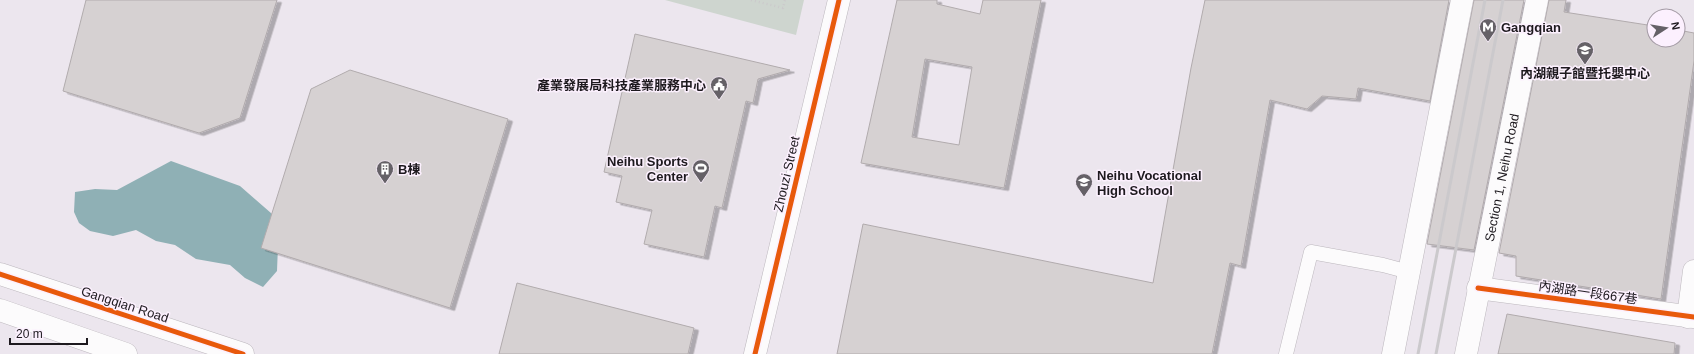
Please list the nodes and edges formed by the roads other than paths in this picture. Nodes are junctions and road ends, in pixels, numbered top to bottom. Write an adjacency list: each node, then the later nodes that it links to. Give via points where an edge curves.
1 (839, 0): 12 (street, Zhouzi Street)
2 (1462, 0): 5 (street)
3 (1537, 0): 7 (street, Section 1, Neihu Road)
4 (1694, 271): 9 (street)
5 (1409, 272): 13 (lane, via 1311,252); 14 (street)
6 (0, 274): 11 (street, Gangqian Road)
7 (1478, 288): 9 (street, 內湖路一段667巷); 15 (street, Section 1, Neihu Road)
8 (0, 310): 10 (street)
9 (1691, 317)
10 (126, 354)
11 (243, 354)
12 (755, 354)
13 (1286, 354)
14 (1393, 354)
15 (1466, 354)

